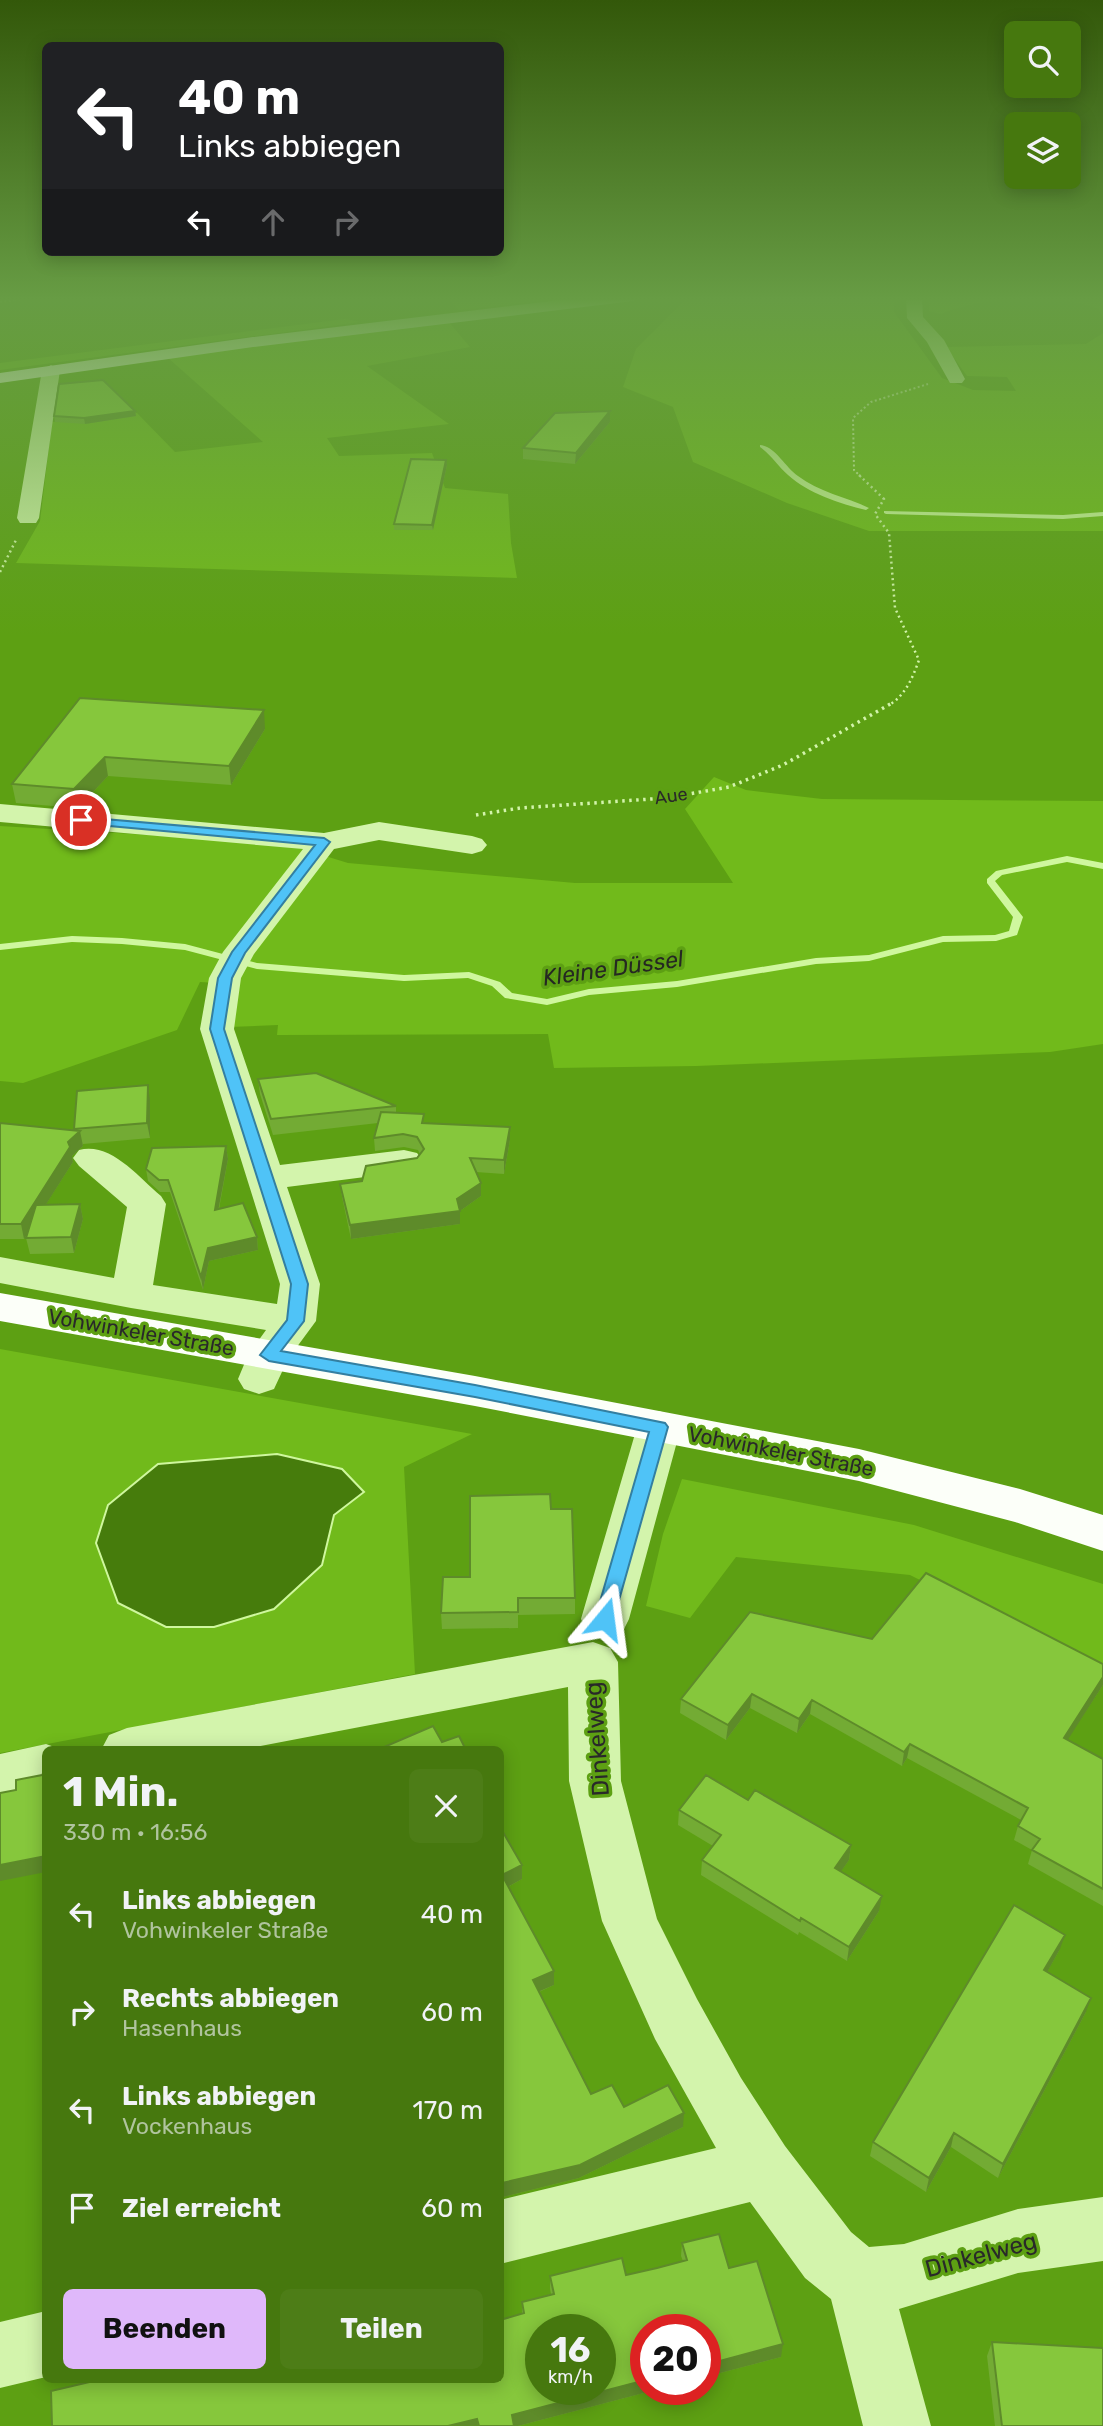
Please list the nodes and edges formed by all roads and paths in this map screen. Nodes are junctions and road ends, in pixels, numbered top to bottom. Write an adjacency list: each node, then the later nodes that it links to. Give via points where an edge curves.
1 (45, 409): 3 (street)
2 (863, 409): 6 (path, Aue, via 853,418 854,470 884,499 875,514 889,533 895,608 919,660 898,700 783,765 729,787 666,798)
3 (28, 518): 4 (path)
4 (0, 572)
5 (0, 813): 7 (street)
6 (469, 816)
7 (324, 842): 8 (street, via 379,831); 11 (street, via 232,965 217,1029)
8 (472, 845)
9 (92, 1158): 13 (street, Vohwinkeler Straße, via 147,1203)
10 (404, 1161): 11 (street)
11 (267, 1178): 15 (street, via 300,1284)
12 (0, 1270): 13 (street, Vohwinkeler Straße)
13 (131, 1295): 15 (street, Vohwinkeler Straße)
14 (0, 1307): 16 (main road, Vohwinkeler Straße)
15 (295, 1321): 16 (street)
16 (264, 1367): 17 (main road, Vohwinkeler Straße, via 475,1391)
17 (659, 1427): 18 (main road, Vohwinkeler Straße, via 859,1465 1020,1506); 19 (street)
18 (1103, 1533)
19 (605, 1619)
20 (148, 1746): 21 (street, Dinkelweg, via 593,1662 595,1781 630,1921 676,2019)
21 (763, 2168): 23 (street); 24 (street, Dinkelweg, via 828,2255)
22 (1103, 2229): 24 (street, Dinkelweg, via 1018,2241 904,2276)
23 (504, 2231)
24 (859, 2280): 27 (street)
25 (42, 2345): 26 (street)
26 (0, 2355)
27 (897, 2426)

